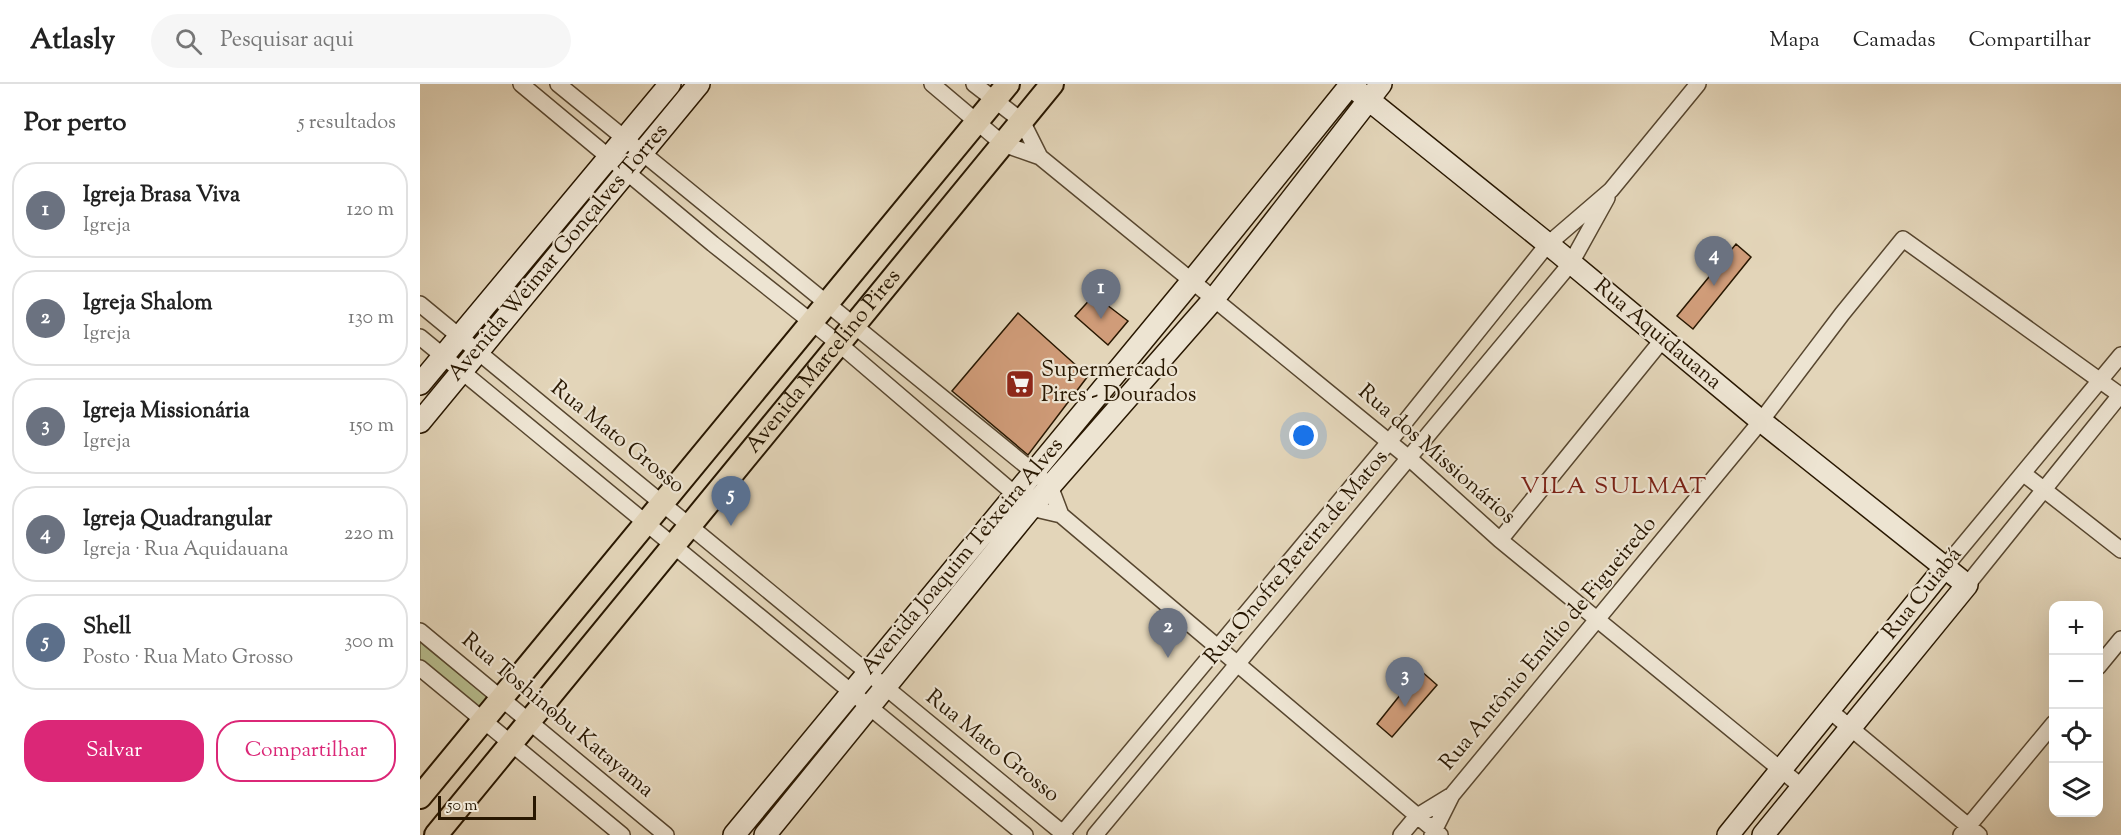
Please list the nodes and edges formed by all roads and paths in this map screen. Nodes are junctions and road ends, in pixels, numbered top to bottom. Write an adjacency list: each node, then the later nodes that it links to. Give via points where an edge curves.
1 (521, 84): 18 (street)
2 (558, 84): 14 (street)
3 (670, 84): 14 (main road, Avenida Weimar Gonçalves Torres)
4 (699, 84): 16 (main road, Avenida Weimar Gonçalves Torres)
5 (932, 84): 13 (street, Rua dos Missionários)
6 (974, 84): 10 (street, Rua dos Missionários)
7 (1052, 84): 12 (main road, Avenida Marcelino Pires)
8 (1350, 84): 11 (main road, Rua Aquidauana); 25 (main road, Avenida Joaquim Teixeira Alves)
9 (1698, 84): 20 (street, Rua Onofre Pereira de Matos)
10 (1001, 92): 12 (street, Rua dos Missionários); 13 (main road, Avenida Marcelino Pires)
11 (1375, 92): 23 (main road, Rua Aquidauana); 26 (main road, Avenida Joaquim Teixeira Alves)
12 (1022, 120): 15 (main road, Avenida Marcelino Pires); 17 (street, Rua dos Missionários)
13 (977, 121): 15 (street, Rua dos Missionários); 27 (main road, Avenida Marcelino Pires)
14 (626, 138): 16 (street); 18 (main road, Avenida Weimar Gonçalves Torres)
15 (1003, 144): 17 (street, Rua dos Missionários); 30 (main road, Avenida Marcelino Pires)
16 (643, 152): 19 (main road, Avenida Weimar Gonçalves Torres); 21 (street)
17 (1041, 157): 25 (street, Rua dos Missionários)
18 (609, 158): 19 (street); 31 (main road, Avenida Weimar Gonçalves Torres)
19 (626, 172): 22 (street); 35 (main road, Avenida Weimar Gonçalves Torres)
20 (1611, 190): 23 (street, Rua Onofre Pereira de Matos); 24 (street, Rua Onofre Pereira de Matos)
21 (730, 224): 22 (street); 27 (street)
22 (713, 244): 29 (street)
23 (1546, 245): 24 (main road, Rua Aquidauana); 44 (street, Rua Onofre Pereira de Matos)
24 (1571, 263): 33 (main road, Rua Aquidauana); 45 (street, Rua Onofre Pereira de Matos)
25 (1191, 282): 26 (street, Rua dos Missionários); 46 (main road, Avenida Joaquim Teixeira Alves)
26 (1213, 300): 44 (street, Rua dos Missionários); 48 (main road, Avenida Joaquim Teixeira Alves)
27 (827, 302): 29 (main road, Avenida Marcelino Pires); 30 (street)
28 (420, 304): 31 (street, Rua Mato Grosso)
29 (810, 321): 34 (street); 51 (main road, Avenida Marcelino Pires)
30 (854, 324): 34 (main road, Avenida Marcelino Pires); 46 (street)
31 (459, 337): 35 (street, Rua Mato Grosso); 37 (main road, Avenida Weimar Gonçalves Torres)
32 (420, 338): 37 (street, Rua Mato Grosso)
33 (1663, 339): 43 (main road, Rua Aquidauana); 55 (street)
34 (838, 343): 50 (street); 54 (main road, Avenida Marcelino Pires)
35 (476, 351): 38 (main road, Avenida Weimar Gonçalves Torres); 51 (street, Rua Mato Grosso)
36 (2121, 356): 39 (street, Rua Cuiabá)
37 (442, 357): 38 (street, Rua Mato Grosso); 40 (main road, Avenida Weimar Gonçalves Torres)
38 (460, 371): 42 (main road, Avenida Weimar Gonçalves Torres); 53 (street, Rua Mato Grosso)
39 (2101, 380): 41 (street); 43 (street, Rua Antônio Emílio de Figueiredo, via 1903,239); 47 (street, Rua Cuiabá)
40 (420, 384)
41 (2121, 395): 49 (street, Rua Cuiabá)
42 (420, 422)
43 (1761, 422): 58 (main road, Rua Aquidauana); 60 (street, Rua Antônio Emílio de Figueiredo)
44 (1389, 442): 45 (street, Rua dos Missionários); 63 (street, Rua Onofre Pereira de Matos)
45 (1410, 459): 55 (street, Rua dos Missionários); 65 (street, Rua Onofre Pereira de Matos)
46 (1033, 471): 48 (street); 50 (main road, Avenida Joaquim Teixeira Alves)
47 (2024, 474): 49 (street); 58 (street, Rua Cuiabá)
48 (1050, 486): 50 (main road, Avenida Joaquim Teixeira Alves); 52 (street)
49 (2045, 490): 57 (street); 59 (street, Rua Cuiabá)
50 (1023, 501): 52 (street); 67 (main road, Avenida Joaquim Teixeira Alves); 68 (main road, Avenida Joaquim Teixeira Alves)
51 (663, 503): 53 (main road, Avenida Marcelino Pires); 54 (street, Rua Mato Grosso)
52 (1061, 515): 63 (street)
53 (647, 522): 56 (street, Rua Mato Grosso); 70 (main road, Avenida Marcelino Pires)
54 (688, 525): 56 (main road, Avenida Marcelino Pires); 67 (street, Rua Mato Grosso)
55 (1500, 540): 60 (street, Rua dos Missionários)
56 (673, 544): 69 (street, Rua Mato Grosso); 74 (main road, Avenida Marcelino Pires)
57 (2121, 550)
58 (1945, 567): 59 (main road, Rua Aquidauana); 72 (main road, Rua Cuiabá)
59 (1967, 585): 75 (main road, Rua Cuiabá)
60 (1599, 619): 78 (street, Rua dos Missionários); 80 (street, Rua Antônio Emílio de Figueiredo)
61 (420, 631): 70 (street, Rua Toshinobu Katayama)
62 (2121, 639): 64 (street)
63 (1218, 648): 65 (street); 84 (street, Rua Onofre Pereira de Matos)
64 (2103, 661)
65 (1237, 665): 82 (street); 92 (street, Rua Onofre Pereira de Matos)
66 (420, 668): 73 (street)
67 (866, 674): 68 (street, Rua Mato Grosso); 69 (main road, Avenida Joaquim Teixeira Alves)
68 (885, 689): 71 (main road, Avenida Joaquim Teixeira Alves); 84 (street, Rua Mato Grosso)
69 (850, 693): 71 (street, Rua Mato Grosso); 89 (main road, Avenida Joaquim Teixeira Alves)
70 (501, 700): 73 (main road, Avenida Marcelino Pires); 74 (street, Rua Toshinobu Katayama)
71 (869, 708): 90 (main road, Avenida Joaquim Teixeira Alves); 91 (street, Rua Mato Grosso)
72 (1829, 710): 75 (street); 78 (main road, Rua Cuiabá)
73 (483, 721): 77 (street); 81 (main road, Avenida Marcelino Pires)
74 (528, 722): 77 (main road, Avenida Marcelino Pires); 88 (street, Rua Toshinobu Katayama)
75 (1850, 728): 79 (main road, Rua Cuiabá); 83 (street)
76 (2049, 729): 83 (street)
77 (510, 744): 86 (main road, Avenida Marcelino Pires); 87 (street)
78 (1782, 769): 79 (street, Rua dos Missionários); 94 (main road, Rua Cuiabá)
79 (1802, 787): 95 (main road, Rua Cuiabá)
80 (1452, 795): 82 (street, Rua Antônio Emílio de Figueiredo); 85 (street, Rua Antônio Emílio de Figueiredo)
81 (420, 797)
82 (1416, 817): 85 (street); 93 (street, Rua Antônio Emílio de Figueiredo)
83 (1970, 832)
84 (1063, 834)
85 (1436, 834)
86 (436, 835)
87 (622, 835)
88 (666, 835)
89 (734, 835)
90 (765, 835)
91 (1025, 835)
92 (1095, 835)
93 (1401, 835)
94 (1728, 835)
95 (1763, 835)

